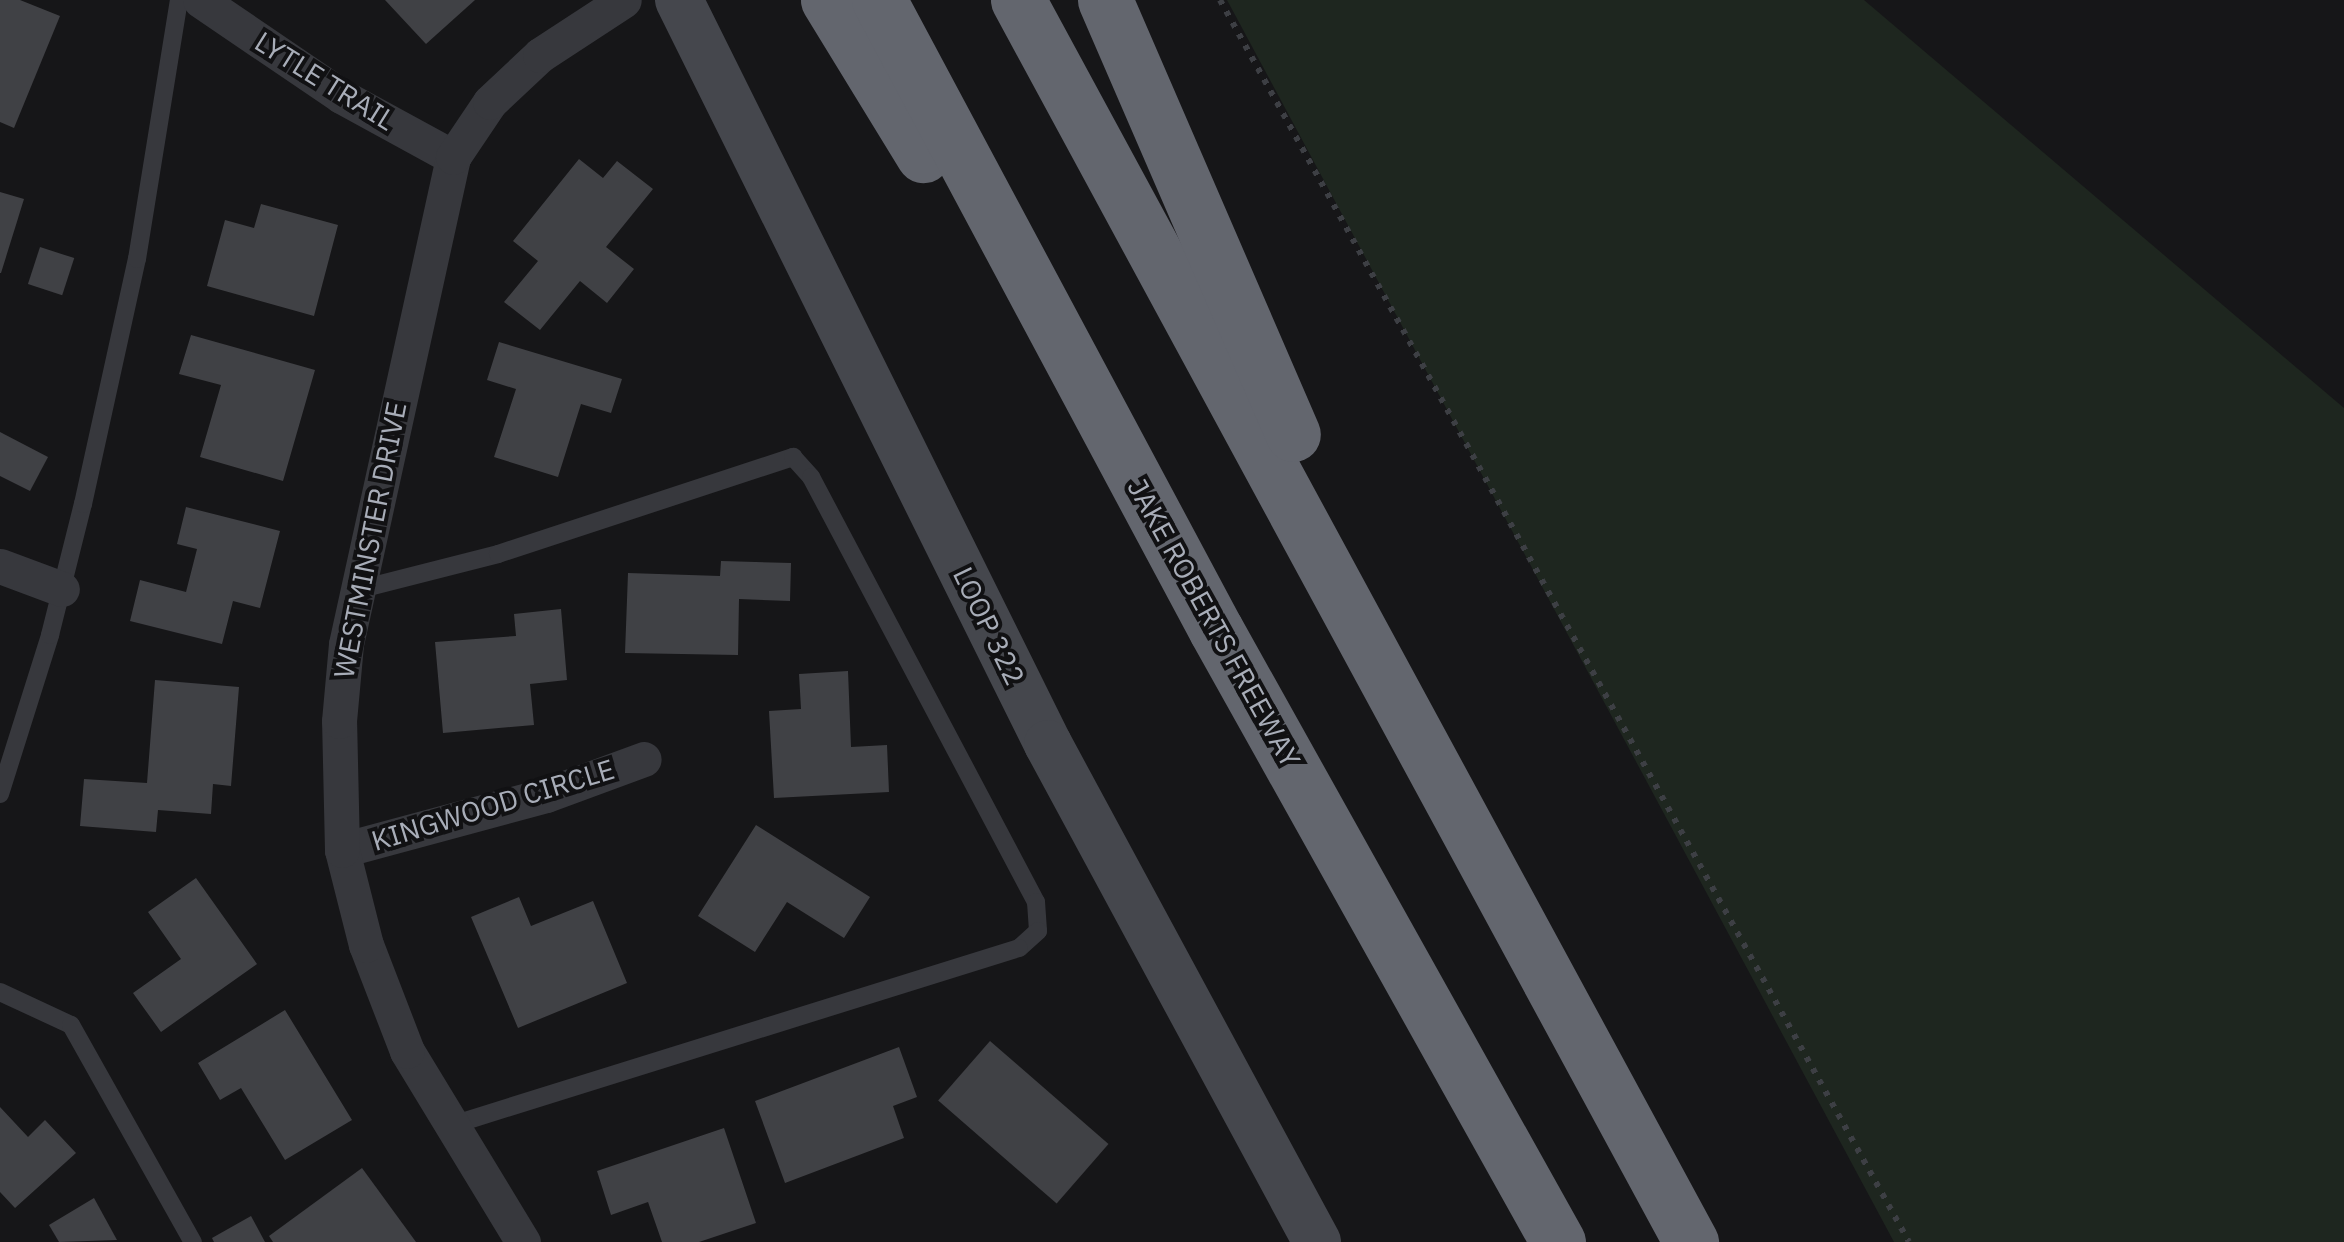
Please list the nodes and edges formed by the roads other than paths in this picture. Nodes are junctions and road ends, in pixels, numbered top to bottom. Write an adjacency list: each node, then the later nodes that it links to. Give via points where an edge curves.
1 (179, 0): 11 (lane, via 137,259)
2 (200, 0): 9 (street, LYTLE TRAIL, via 341,96)
3 (624, 0): 9 (street, WESTMINSTER DRIVE, via 540,55 490,102)
4 (678, 0): 22 (main road, LOOP 322, via 1048,744)
5 (828, 0): 13 (highway)
6 (879, 0): 13 (highway, JAKE ROBERTS FREEWAY)
7 (1018, 0): 17 (highway)
8 (1105, 0): 17 (highway, via 1229,292)
9 (453, 157): 12 (street, WESTMINSTER DRIVE)
10 (0, 566): 11 (street)
11 (62, 589): 15 (lane)
12 (357, 590): 16 (street, WESTMINSTER DRIVE, via 339,721); 19 (lane, via 498,554 793,457 812,478 1036,902 1038,931 1019,948)
13 (1216, 630): 23 (highway, JAKE ROBERTS FREEWAY)
14 (644, 759): 16 (street, KINGWOOD CIRCLE, via 546,794)
15 (0, 794)
16 (342, 850): 19 (street, WESTMINSTER DRIVE, via 366,946 407,1051)
17 (1504, 896): 24 (highway)
18 (0, 992): 20 (lane, via 71,1026)
19 (452, 1126): 21 (street, WESTMINSTER DRIVE)
20 (193, 1242)
21 (523, 1242)
22 (1317, 1242)
23 (1558, 1242)
24 (1691, 1242)

